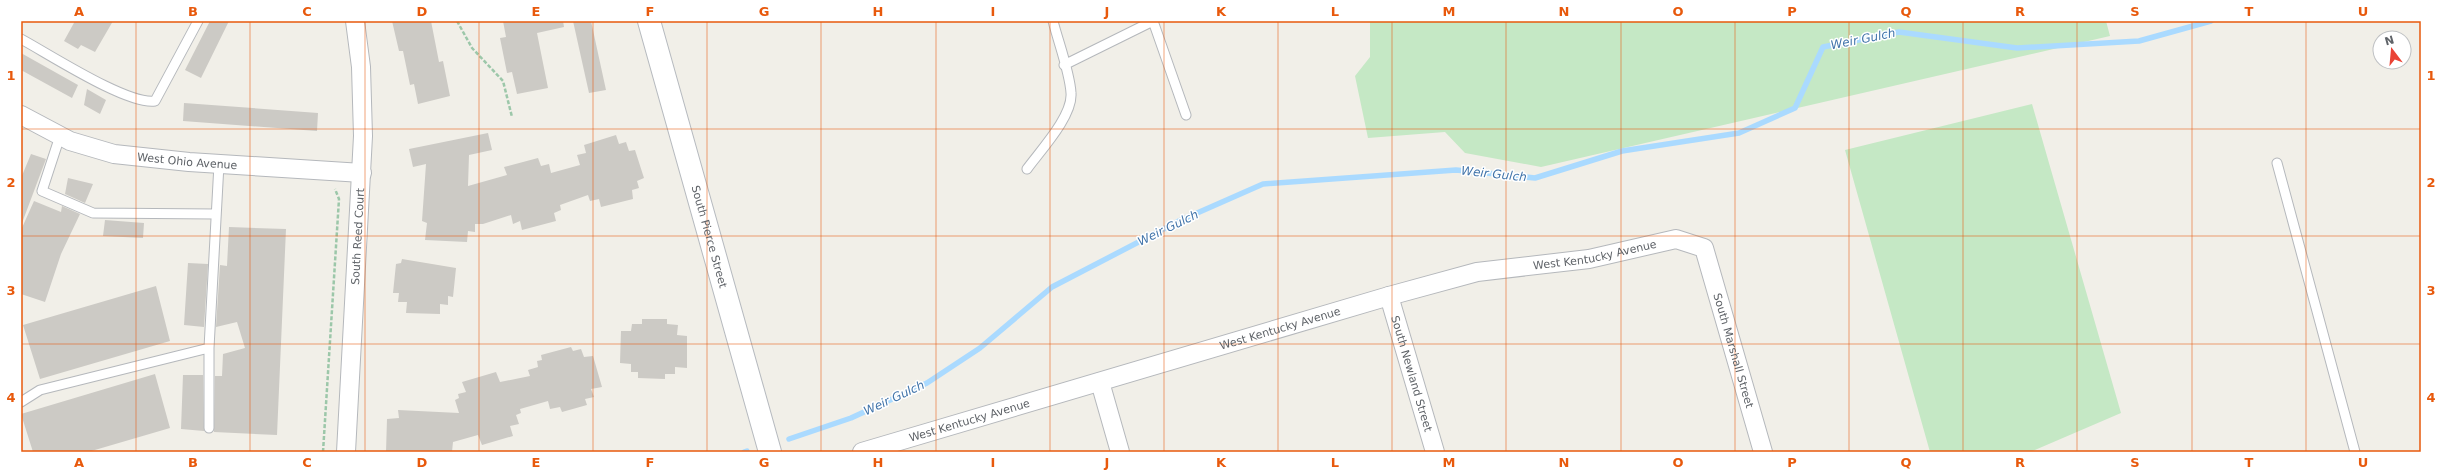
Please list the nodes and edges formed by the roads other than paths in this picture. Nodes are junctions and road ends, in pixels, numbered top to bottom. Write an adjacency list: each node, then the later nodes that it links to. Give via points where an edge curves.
1 (198, 21): 6 (lane, via 155,101 151,102 135,100)
2 (355, 21): 14 (street, South Reed Court, via 363,101)
3 (649, 21): 23 (street, South Pierce Street)
4 (1053, 21): 7 (lane)
5 (1153, 21): 7 (lane); 9 (lane)
6 (21, 39)
7 (1064, 65): 13 (lane, via 1071,93 1069,106 1053,135)
8 (21, 115): 10 (street, West Ohio Avenue)
9 (1186, 115)
10 (60, 136): 12 (street, West Ohio Avenue, via 93,149 119,155); 15 (lane, via 42,191 93,212)
11 (2277, 163): 28 (lane)
12 (219, 164): 14 (street, West Ohio Avenue); 15 (lane)
13 (1026, 169)
14 (362, 173): 22 (street, South Reed Court)
15 (215, 214): 18 (lane)
16 (1704, 248): 17 (street, West Kentucky Avenue, via 1676,239 1589,259 1477,272); 27 (street, South Marshall Street)
17 (1389, 296): 19 (street, West Kentucky Avenue); 26 (street, South Newland Street)
18 (209, 348): 20 (lane, via 40,390); 21 (lane)
19 (1100, 382): 24 (street, West Kentucky Avenue); 25 (street)
20 (21, 402)
21 (208, 428)
22 (346, 452)
23 (770, 452)
24 (862, 452)
25 (1120, 452)
26 (1434, 452)
27 (1763, 452)
28 (2355, 452)

